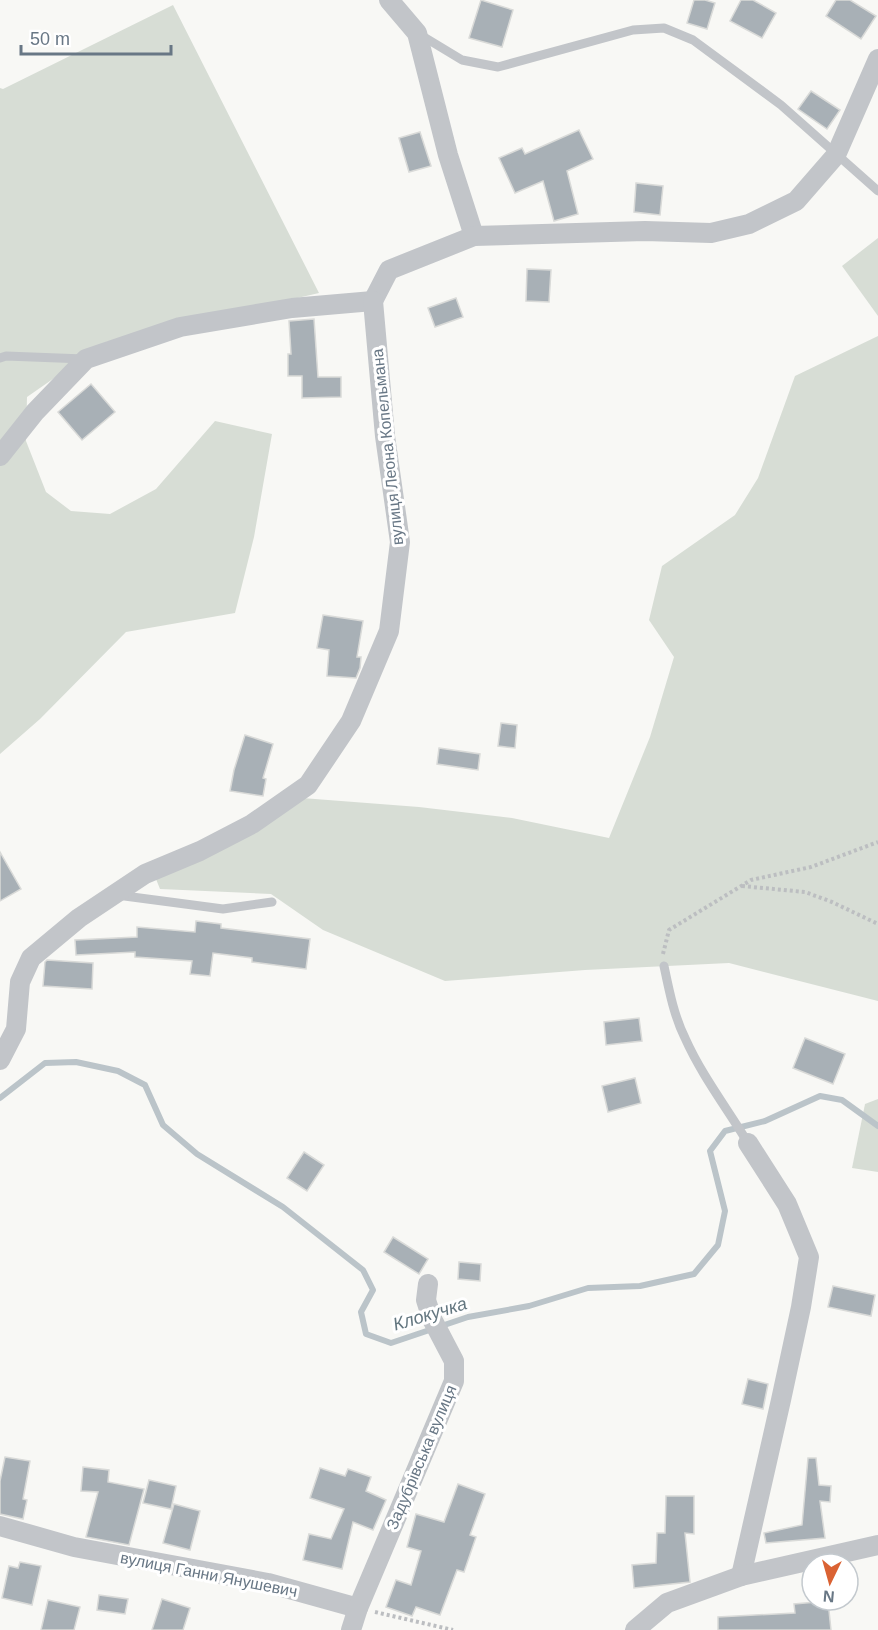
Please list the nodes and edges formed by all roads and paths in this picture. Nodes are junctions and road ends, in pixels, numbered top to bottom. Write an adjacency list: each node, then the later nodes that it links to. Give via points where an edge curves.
1 (389, 0): 2 (street)
2 (417, 33): 4 (lane, via 462,60 498,67 633,30 664,28 693,40 781,105); 6 (street)
3 (878, 59): 4 (street)
4 (836, 155): 5 (lane); 6 (street, via 796,201 749,224 711,233)
5 (878, 190)
6 (474, 236): 7 (street, via 389,270)
7 (373, 300): 9 (street, via 292,308 180,327); 13 (street, вулиця Леона Копельмана, via 400,542 389,631 351,721 308,785 252,824 145,874)
8 (0, 358): 9 (lane)
9 (86, 359): 10 (street, via 35,412)
10 (0, 456)
11 (878, 842): 12 (path, via 811,867 751,880)
12 (741, 886): 15 (path, via 805,892); 16 (path, via 669,930 663,950)
13 (114, 895): 14 (lane, via 223,909); 17 (street, вулиця Леона Копельмана, via 31,958 20,982 16,1029)
14 (272, 902)
15 (878, 924)
16 (664, 966): 18 (lane, via 684,1038)
17 (0, 1060)
18 (748, 1143): 22 (street, via 788,1204 808,1257 801,1307)
19 (428, 1284): 23 (street, Задубрівська вулиця, via 426,1300 454,1361 454,1381)
20 (0, 1527): 23 (street, вулиця Ганни Янушевич, via 74,1547 268,1583)
21 (878, 1545): 22 (street)
22 (741, 1576): 26 (street, via 667,1604)
23 (358, 1608): 24 (street, Задубрівська вулиця); 25 (path)
24 (351, 1630)
25 (453, 1630)
26 (635, 1630)

